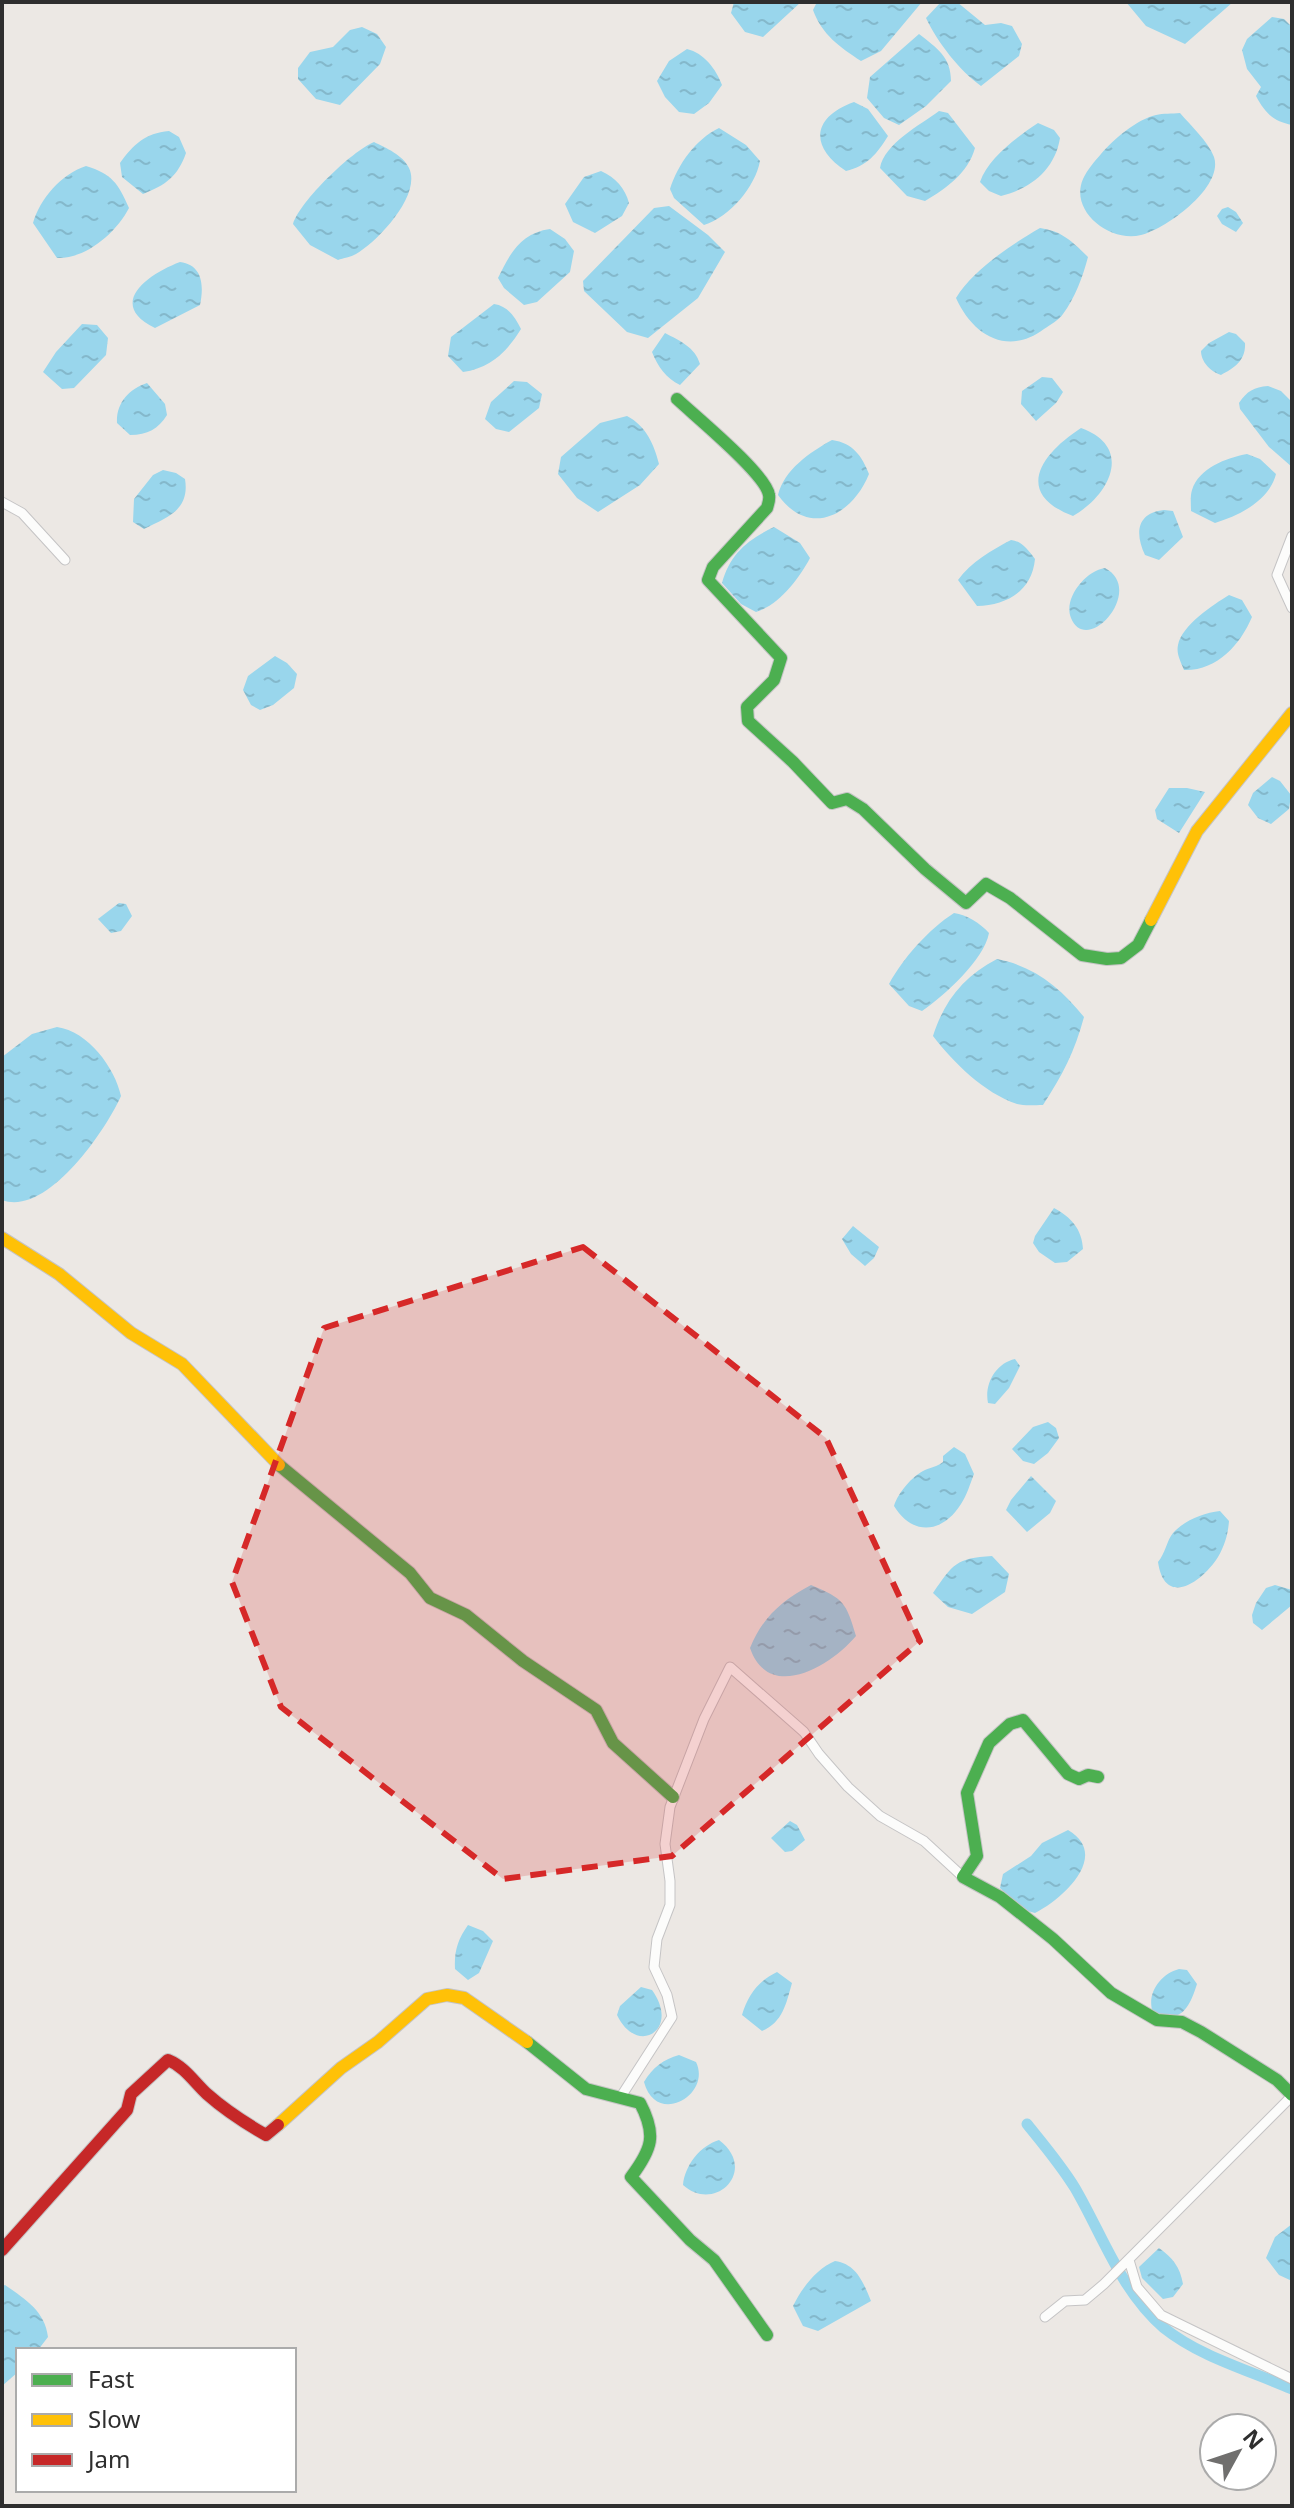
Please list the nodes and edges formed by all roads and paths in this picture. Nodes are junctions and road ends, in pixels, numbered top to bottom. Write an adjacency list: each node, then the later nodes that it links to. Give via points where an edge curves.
1 (677, 399): 6 (street, via 751,470 769,496 767,508 713,567 708,580 781,658 768,690 747,707 748,721 832,803 847,799 863,809 966,903 986,884 1082,955 1121,958 1138,945 1197,831)
2 (2, 502): 4 (street, via 22,513)
3 (1292, 536): 5 (street, via 1277,575)
4 (65, 560)
5 (1292, 608)
6 (1292, 713)
7 (2, 1238): 9 (street, via 182,1364 269,1456 410,1573 430,1598 466,1615 596,1710 613,1743)
8 (1098, 1777): 10 (street, via 1068,1774 1023,1720 1010,1724 989,1743 967,1793 977,1856)
9 (673, 1797): 10 (street, via 730,1667 804,1732 880,1816 924,1841); 12 (street, via 665,1844 670,1905 657,1939 654,1967 672,2017)
10 (963, 1877): 11 (street, via 1000,1897 1111,1993 1157,2020 1182,2022 1201,2032 1277,2080)
11 (1292, 2096): 14 (street)
12 (620, 2098): 13 (street, via 586,2089 464,1998 447,1995 427,1999 266,2135 205,2092 179,2063 168,2060 131,2094 127,2110); 16 (street, via 640,2103 652,2122 649,2153 631,2177 714,2260)
13 (2, 2250)
14 (1129, 2260): 15 (street, via 1085,2300 1065,2301); 17 (street, via 1137,2287 1161,2315)
15 (1045, 2317)
16 (767, 2335)
17 (1292, 2379)

